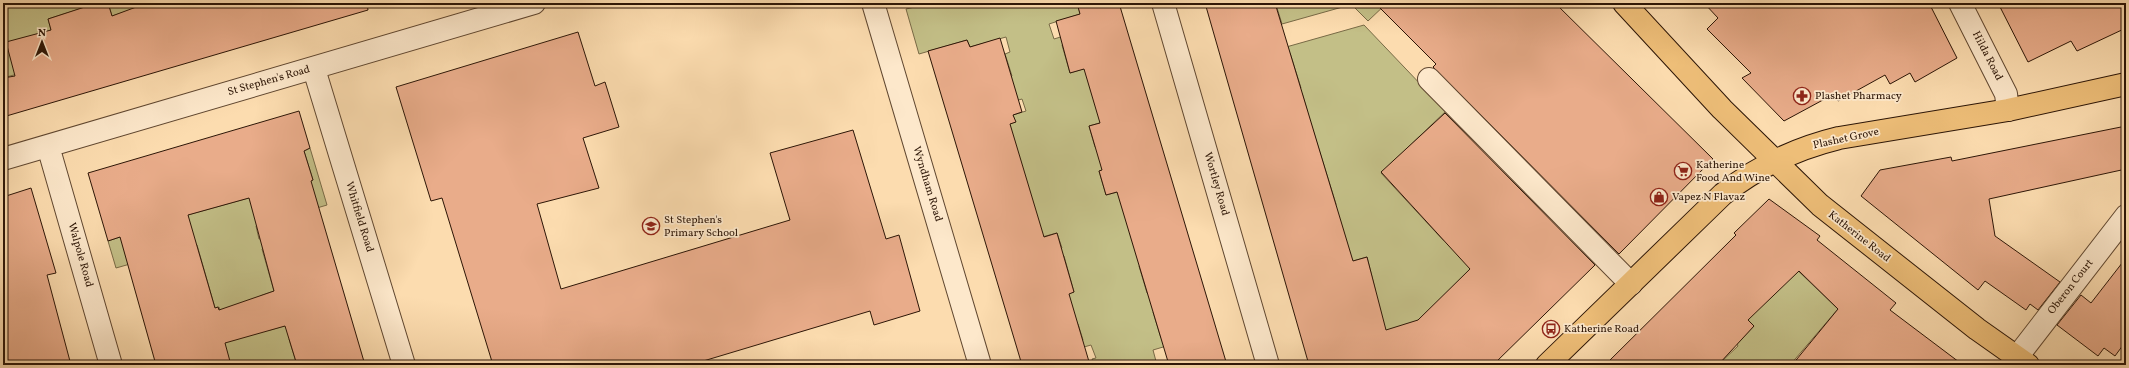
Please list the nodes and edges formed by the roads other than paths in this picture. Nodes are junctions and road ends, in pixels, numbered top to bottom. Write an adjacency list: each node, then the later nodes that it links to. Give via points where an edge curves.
1 (534, 3): 6 (street, St Stephen's Road)
2 (873, 3): 18 (street, Wyndham Road)
3 (1163, 3): 19 (street, Wortley Road)
4 (1624, 3): 12 (main road, Katherine Road)
5 (1960, 3): 9 (street, Hilda Road, via 2006,94)
6 (314, 68): 10 (street, St Stephen's Road); 17 (street, Whitfield Road)
7 (1429, 79): 14 (street)
8 (2126, 84): 9 (main road, Plashet Grove)
9 (2008, 110): 12 (main road, Plashet Grove, via 1839,138 1813,144)
10 (48, 146): 11 (street, St Stephen's Road); 16 (street, Walpole Road)
11 (3, 159)
12 (1775, 162): 14 (main road, Plashet Grove, via 1742,179 1724,194); 15 (main road, Katherine Road, via 1837,219)
13 (2126, 216): 15 (street, Oberon Court)
14 (1631, 284): 20 (main road, Plashet Grove)
15 (2022, 361)
16 (111, 365)
17 (404, 365)
18 (980, 365)
19 (1268, 365)
20 (1547, 365)

